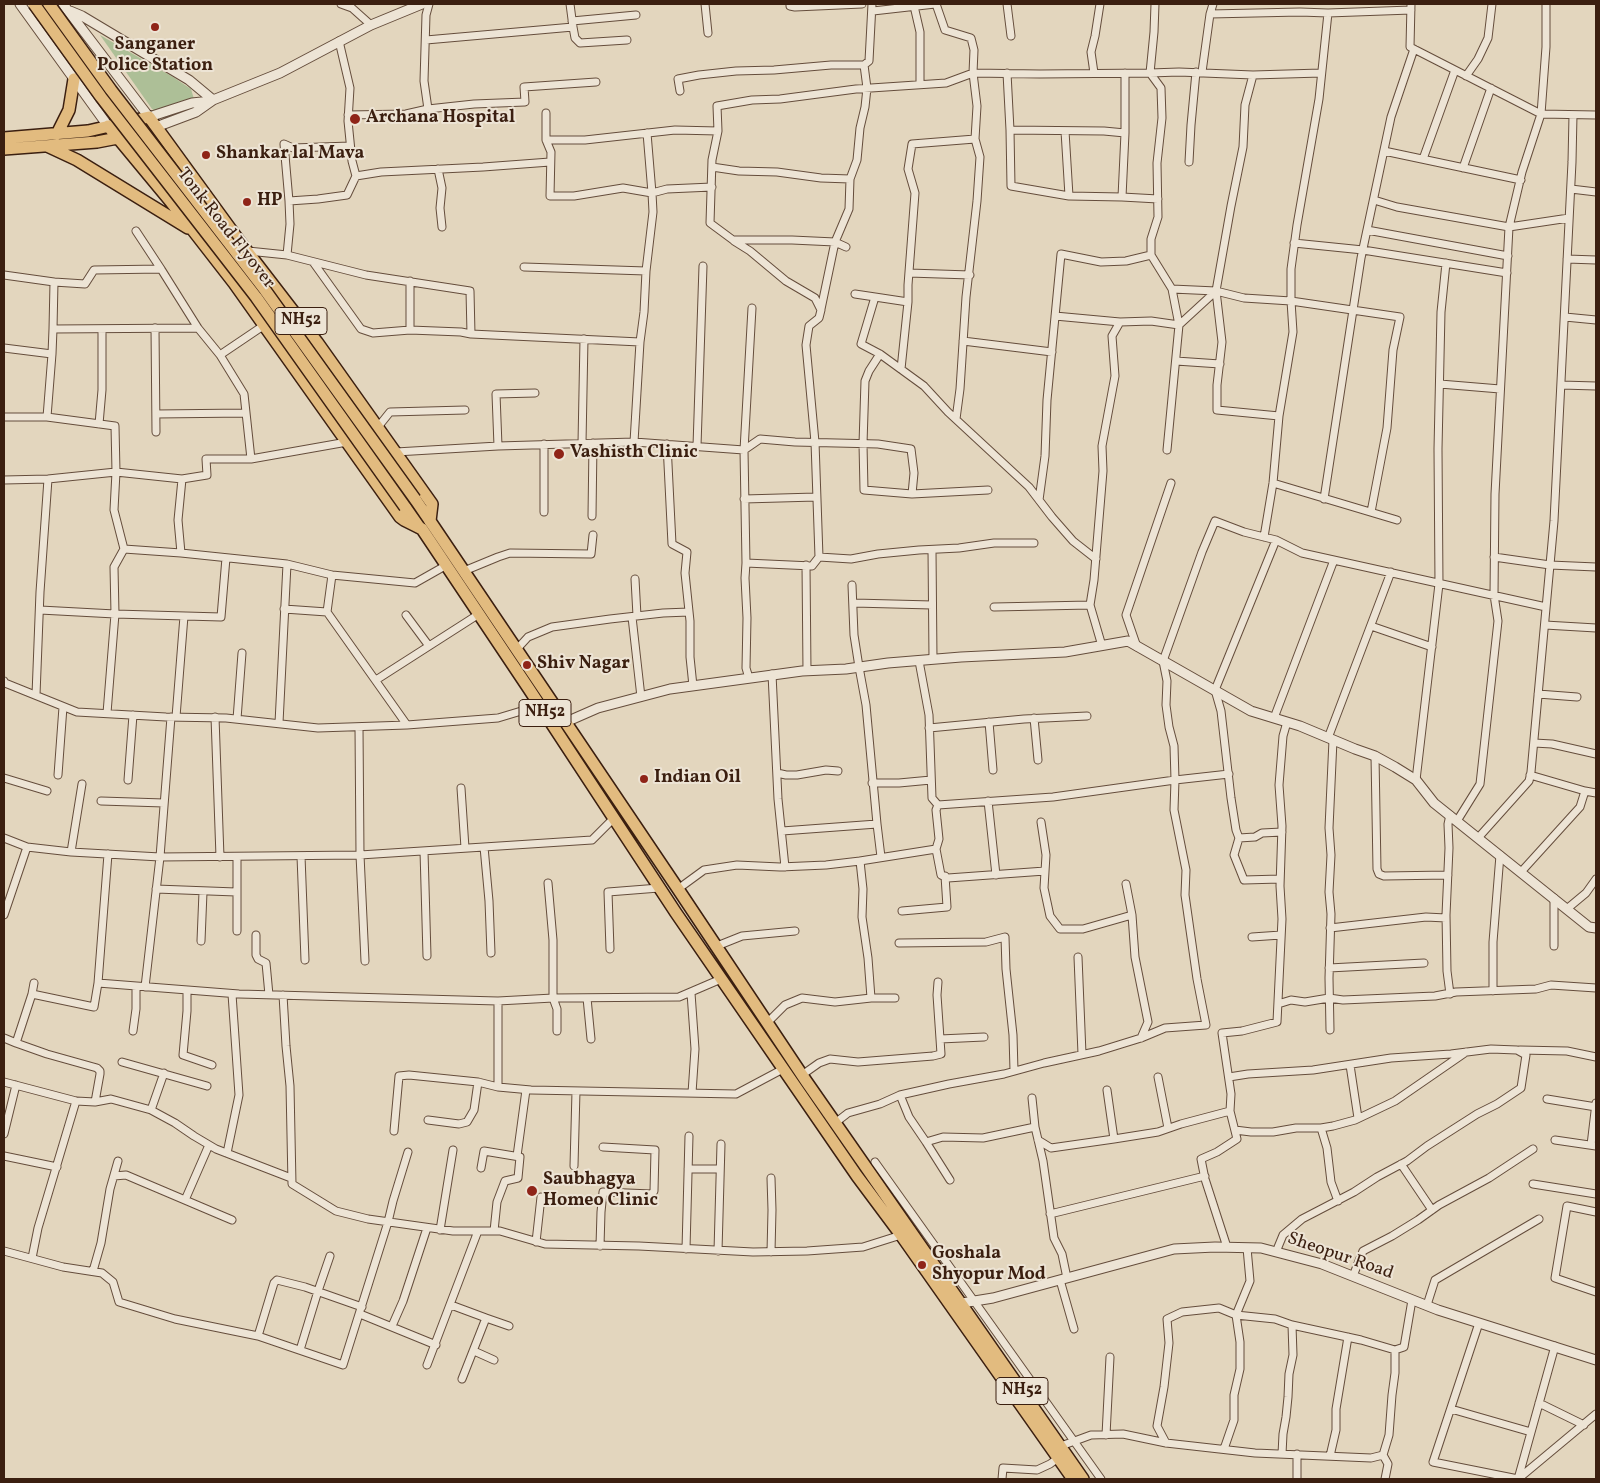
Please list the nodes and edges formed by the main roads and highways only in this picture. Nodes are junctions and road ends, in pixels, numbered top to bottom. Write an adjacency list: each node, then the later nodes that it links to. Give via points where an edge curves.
1 (34, 4): 13 (main road, Tonk Road Flyover, bridge, via 256,297)
2 (49, 4): 12 (main road, Tonk Road Flyover, bridge, via 116,97 266,290)
3 (74, 79): 6 (main road, via 69,110)
4 (153, 122): 5 (main road); 8 (main road); 12 (main road, NH52, via 396,452 432,504)
5 (108, 126): 6 (main road); 8 (main road, NH52)
6 (57, 134): 7 (main road)
7 (4, 138)
8 (118, 138): 9 (main road); 11 (main road, NH52)
9 (47, 146): 10 (main road); 11 (main road, via 77,160)
10 (4, 150)
11 (196, 233): 13 (main road, NH52, via 400,517)
12 (430, 521): 14 (main road, NH52)
13 (419, 527): 14 (main road, NH52, via 783,1069 857,1176)
14 (956, 1304): 15 (main road, NH52); 16 (main road, NH52)
15 (1073, 1479)
16 (1083, 1479)

